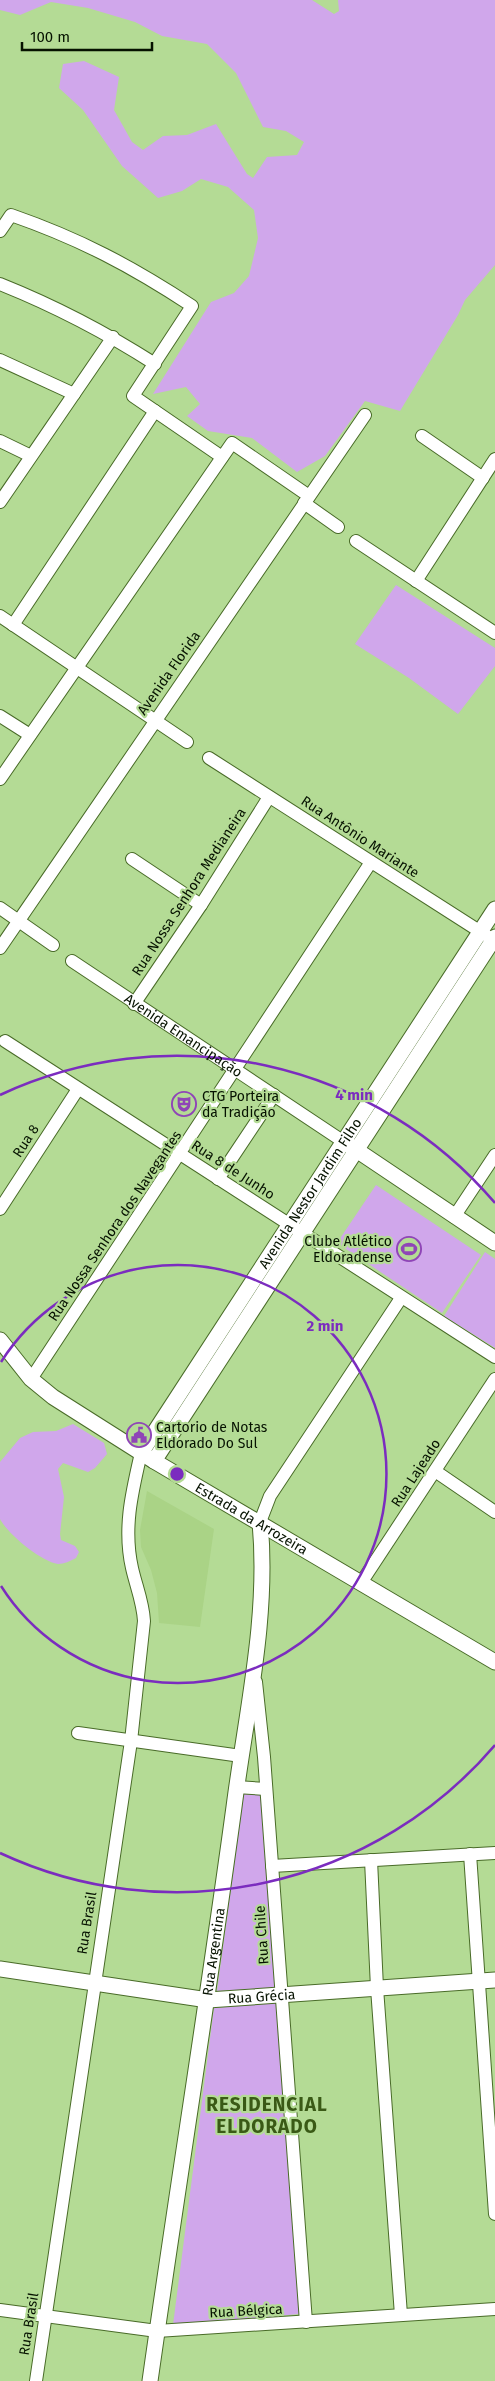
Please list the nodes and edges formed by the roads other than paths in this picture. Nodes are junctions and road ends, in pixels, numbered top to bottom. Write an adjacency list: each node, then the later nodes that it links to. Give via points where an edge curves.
1 (0, 231): 5 (street, via 11,214 91,246 192,306)
2 (0, 284): 3 (street, via 52,305)
3 (113, 336): 5 (street); 6 (street)
4 (0, 360): 6 (street)
5 (155, 364): 7 (street, via 133,396)
6 (74, 394): 11 (street)
7 (155, 411): 12 (street); 21 (street)
8 (365, 415): 15 (street, Avenida Florida)
9 (422, 436): 14 (street)
10 (0, 441): 11 (street)
11 (31, 456): 16 (street)
12 (222, 457): 15 (street, via 232,444); 23 (street)
13 (495, 460): 14 (street)
14 (483, 478): 19 (street)
15 (307, 500): 17 (street); 25 (street, Avenida Florida)
16 (0, 502)
17 (338, 527)
18 (356, 541): 19 (street)
19 (416, 581): 22 (street)
20 (0, 616): 21 (street)
21 (13, 625): 23 (street)
22 (495, 633)
23 (76, 668): 25 (street); 26 (street)
24 (0, 716): 26 (street)
25 (155, 720): 27 (street); 36 (street, Avenida Florida)
26 (30, 735): 29 (street)
27 (187, 742)
28 (209, 758): 30 (street, Rua Antônio Mariante)
29 (0, 779)
30 (270, 797): 32 (street, Rua Antônio Mariante); 33 (street, Rua Nossa Senhora Medianeira)
31 (132, 859): 33 (street)
32 (371, 862): 37 (street, Rua Antônio Mariante); 46 (street, Rua Nossa Senhora dos Navegantes)
33 (201, 905): 42 (street, Rua Nossa Senhora Medianeira)
34 (0, 908): 36 (street)
35 (495, 909): 37 (main road, Avenida Nestor Jardim Filho)
36 (19, 921): 39 (street); 40 (street, Avenida Florida)
37 (480, 932): 38 (street, Rua Antônio Mariante); 43 (main road, Avenida Nestor Jardim Filho)
38 (494, 940): 44 (main road, Avenida Nestor Jardim Filho)
39 (53, 945)
40 (0, 948)
41 (72, 961): 42 (street, Avenida Emancipação)
42 (134, 1004): 46 (street, Avenida Emancipação)
43 (418, 1028): 44 (main road); 49 (main road, Avenida Nestor Jardim Filho)
44 (431, 1036): 49 (main road, Avenida Nestor Jardim Filho)
45 (5, 1041): 47 (street, Rua 8 de Junho)
46 (236, 1070): 48 (street, Avenida Emancipação); 50 (street, Rua Nossa Senhora dos Navegantes)
47 (78, 1089): 50 (street, Rua 8 de Junho); 53 (street, Rua 8)
48 (274, 1095): 49 (street, Avenida Emancipação); 52 (street)
49 (350, 1146): 54 (main road, Avenida Emancipação); 55 (main road, Avenida Nestor Jardim Filho)
50 (180, 1155): 52 (street, Rua 8 de Junho); 61 (street, Rua Nossa Senhora dos Navegantes)
51 (495, 1155): 54 (street)
52 (218, 1179): 55 (street, Rua 8 de Junho)
53 (0, 1209)
54 (454, 1217): 56 (main road, Avenida Emancipação)
55 (296, 1229): 57 (street, Rua 8 de Junho); 62 (main road, Avenida Nestor Jardim Filho); 63 (main road, Avenida Nestor Jardim Filho)
56 (495, 1243)
57 (401, 1298): 59 (street, Rua 8 de Junho); 67 (street, via 270,1496)
58 (0, 1340): 61 (main road, Estrada da Arrozeira)
59 (495, 1357)
60 (495, 1379): 65 (street, Rua Lajeado)
61 (31, 1380): 62 (main road, Estrada da Arrozeira)
62 (141, 1453): 63 (main road, Estrada da Arrozeira); 64 (street, Rua Brasil)
63 (154, 1461): 64 (street); 67 (main road, Estrada da Arrozeira)
64 (136, 1471): 72 (street, Rua Brasil, via 128,1510 127,1539 144,1621)
65 (435, 1471): 66 (street); 68 (street, Rua Lajeado)
66 (495, 1512)
67 (260, 1522): 68 (main road, Estrada da Arrozeira); 70 (main road, Rua Argentina, via 262,1576)
68 (361, 1583): 69 (main road, Estrada da Arrozeira)
69 (495, 1662)
70 (254, 1666): 73 (main road, Rua Argentina); 75 (street, Rua Chile)
71 (78, 1733): 72 (street)
72 (130, 1741): 73 (street); 83 (street, Rua Brasil)
73 (241, 1756): 74 (main road, Rua Argentina)
74 (236, 1787): 75 (street); 86 (main road, Rua Argentina)
75 (266, 1789): 79 (street, Rua Chile)
76 (495, 1853): 77 (street)
77 (470, 1854): 78 (street); 81 (street)
78 (371, 1860): 79 (street); 84 (street)
79 (272, 1866): 85 (street, Rua Chile)
80 (0, 1969): 83 (main road, Rua Grécia)
81 (479, 1980): 82 (main road, Rua Grécia); 84 (main road, Rua Grécia); 87 (street)
82 (495, 1980)
83 (94, 1983): 86 (main road, Rua Grécia); 90 (street, Rua Brasil)
84 (377, 1988): 85 (main road, Rua Grécia); 91 (street)
85 (282, 1994): 86 (main road, Rua Grécia); 92 (street, Rua Chile)
86 (208, 2000): 93 (main road, Rua Argentina)
87 (495, 2214)
88 (495, 2309): 91 (street, Rua Bélgica)
89 (0, 2310): 90 (street, Rua Bélgica)
90 (46, 2316): 93 (street, Rua Bélgica); 94 (street, Rua Brasil)
91 (401, 2316): 92 (street, Rua Bélgica)
92 (306, 2322): 93 (street, Rua Bélgica)
93 (157, 2331): 95 (main road, Rua Argentina)
94 (36, 2381)
95 (150, 2381)

